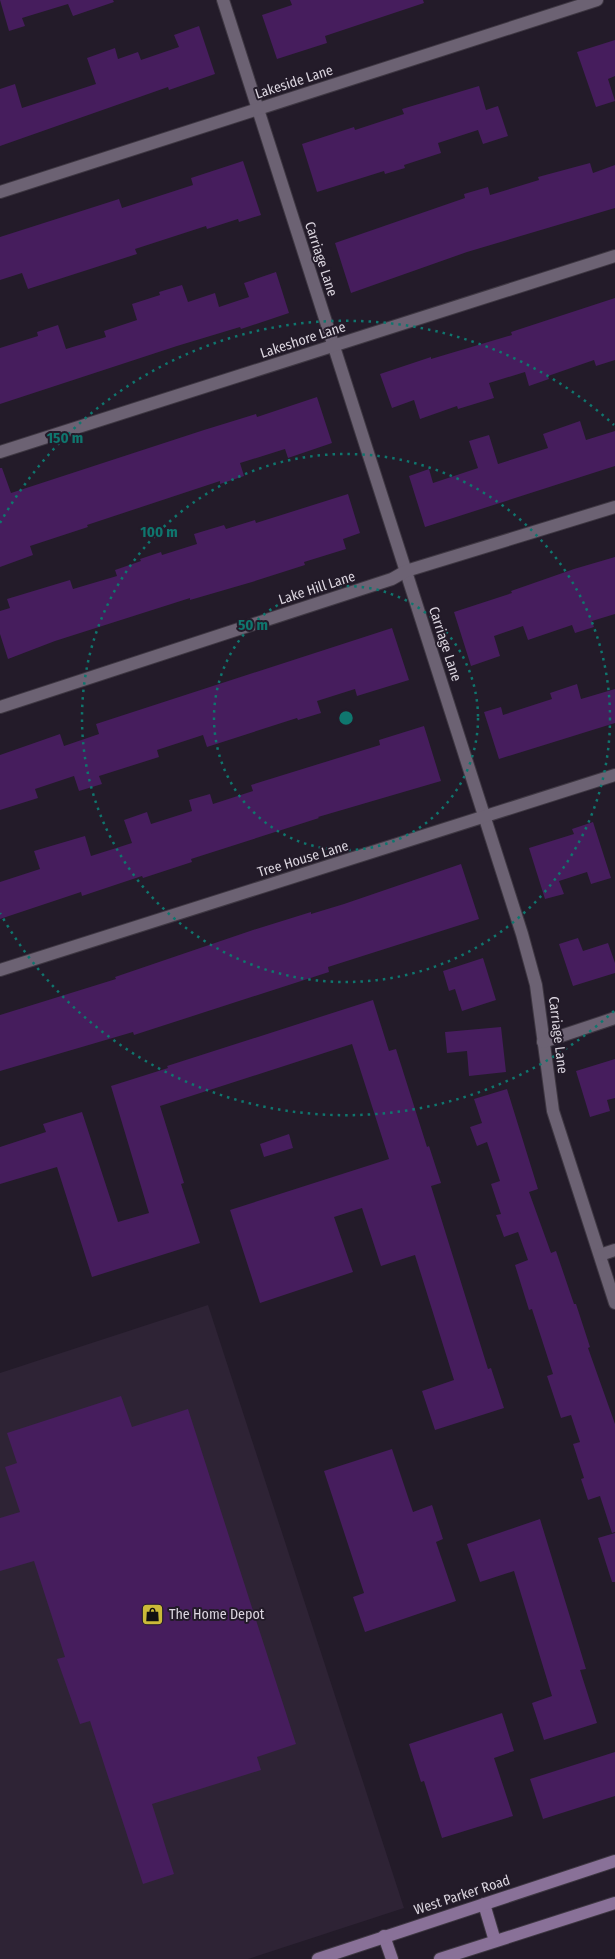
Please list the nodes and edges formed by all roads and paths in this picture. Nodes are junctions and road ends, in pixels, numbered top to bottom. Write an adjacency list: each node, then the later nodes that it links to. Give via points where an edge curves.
1 (223, 0): 3 (street, Carriage Lane)
2 (597, 0): 3 (street, Lakeside Lane)
3 (258, 110): 4 (street, Lakeside Lane); 6 (street, Carriage Lane)
4 (0, 192)
5 (615, 256): 6 (street, Lakeshore Lane)
6 (334, 346): 7 (street, Lakeshore Lane); 9 (street, Carriage Lane)
7 (0, 452)
8 (615, 507): 9 (street, Lake Hill Lane)
9 (406, 572): 10 (street, Lake Hill Lane); 12 (street, Carriage Lane)
10 (0, 707)
11 (615, 775): 12 (street, Tree House Lane)
12 (485, 817): 13 (street, Tree House Lane); 15 (street, Carriage Lane, via 536,985)
13 (0, 970)
14 (615, 1018): 15 (street)
15 (543, 1042): 17 (street, Carriage Lane, via 553,1111)
16 (615, 1250): 17 (street)
17 (600, 1255): 18 (street, Carriage Lane)
18 (615, 1303)
19 (615, 1861): 21 (main road, West Parker Road)
20 (615, 1903): 23 (main road)
21 (484, 1904): 22 (main road, West Parker Road); 23 (main road)
22 (384, 1936): 24 (main road, West Parker Road); 25 (main road)
23 (495, 1941): 26 (main road)
24 (318, 1959)
25 (392, 1959)
26 (440, 1959)

